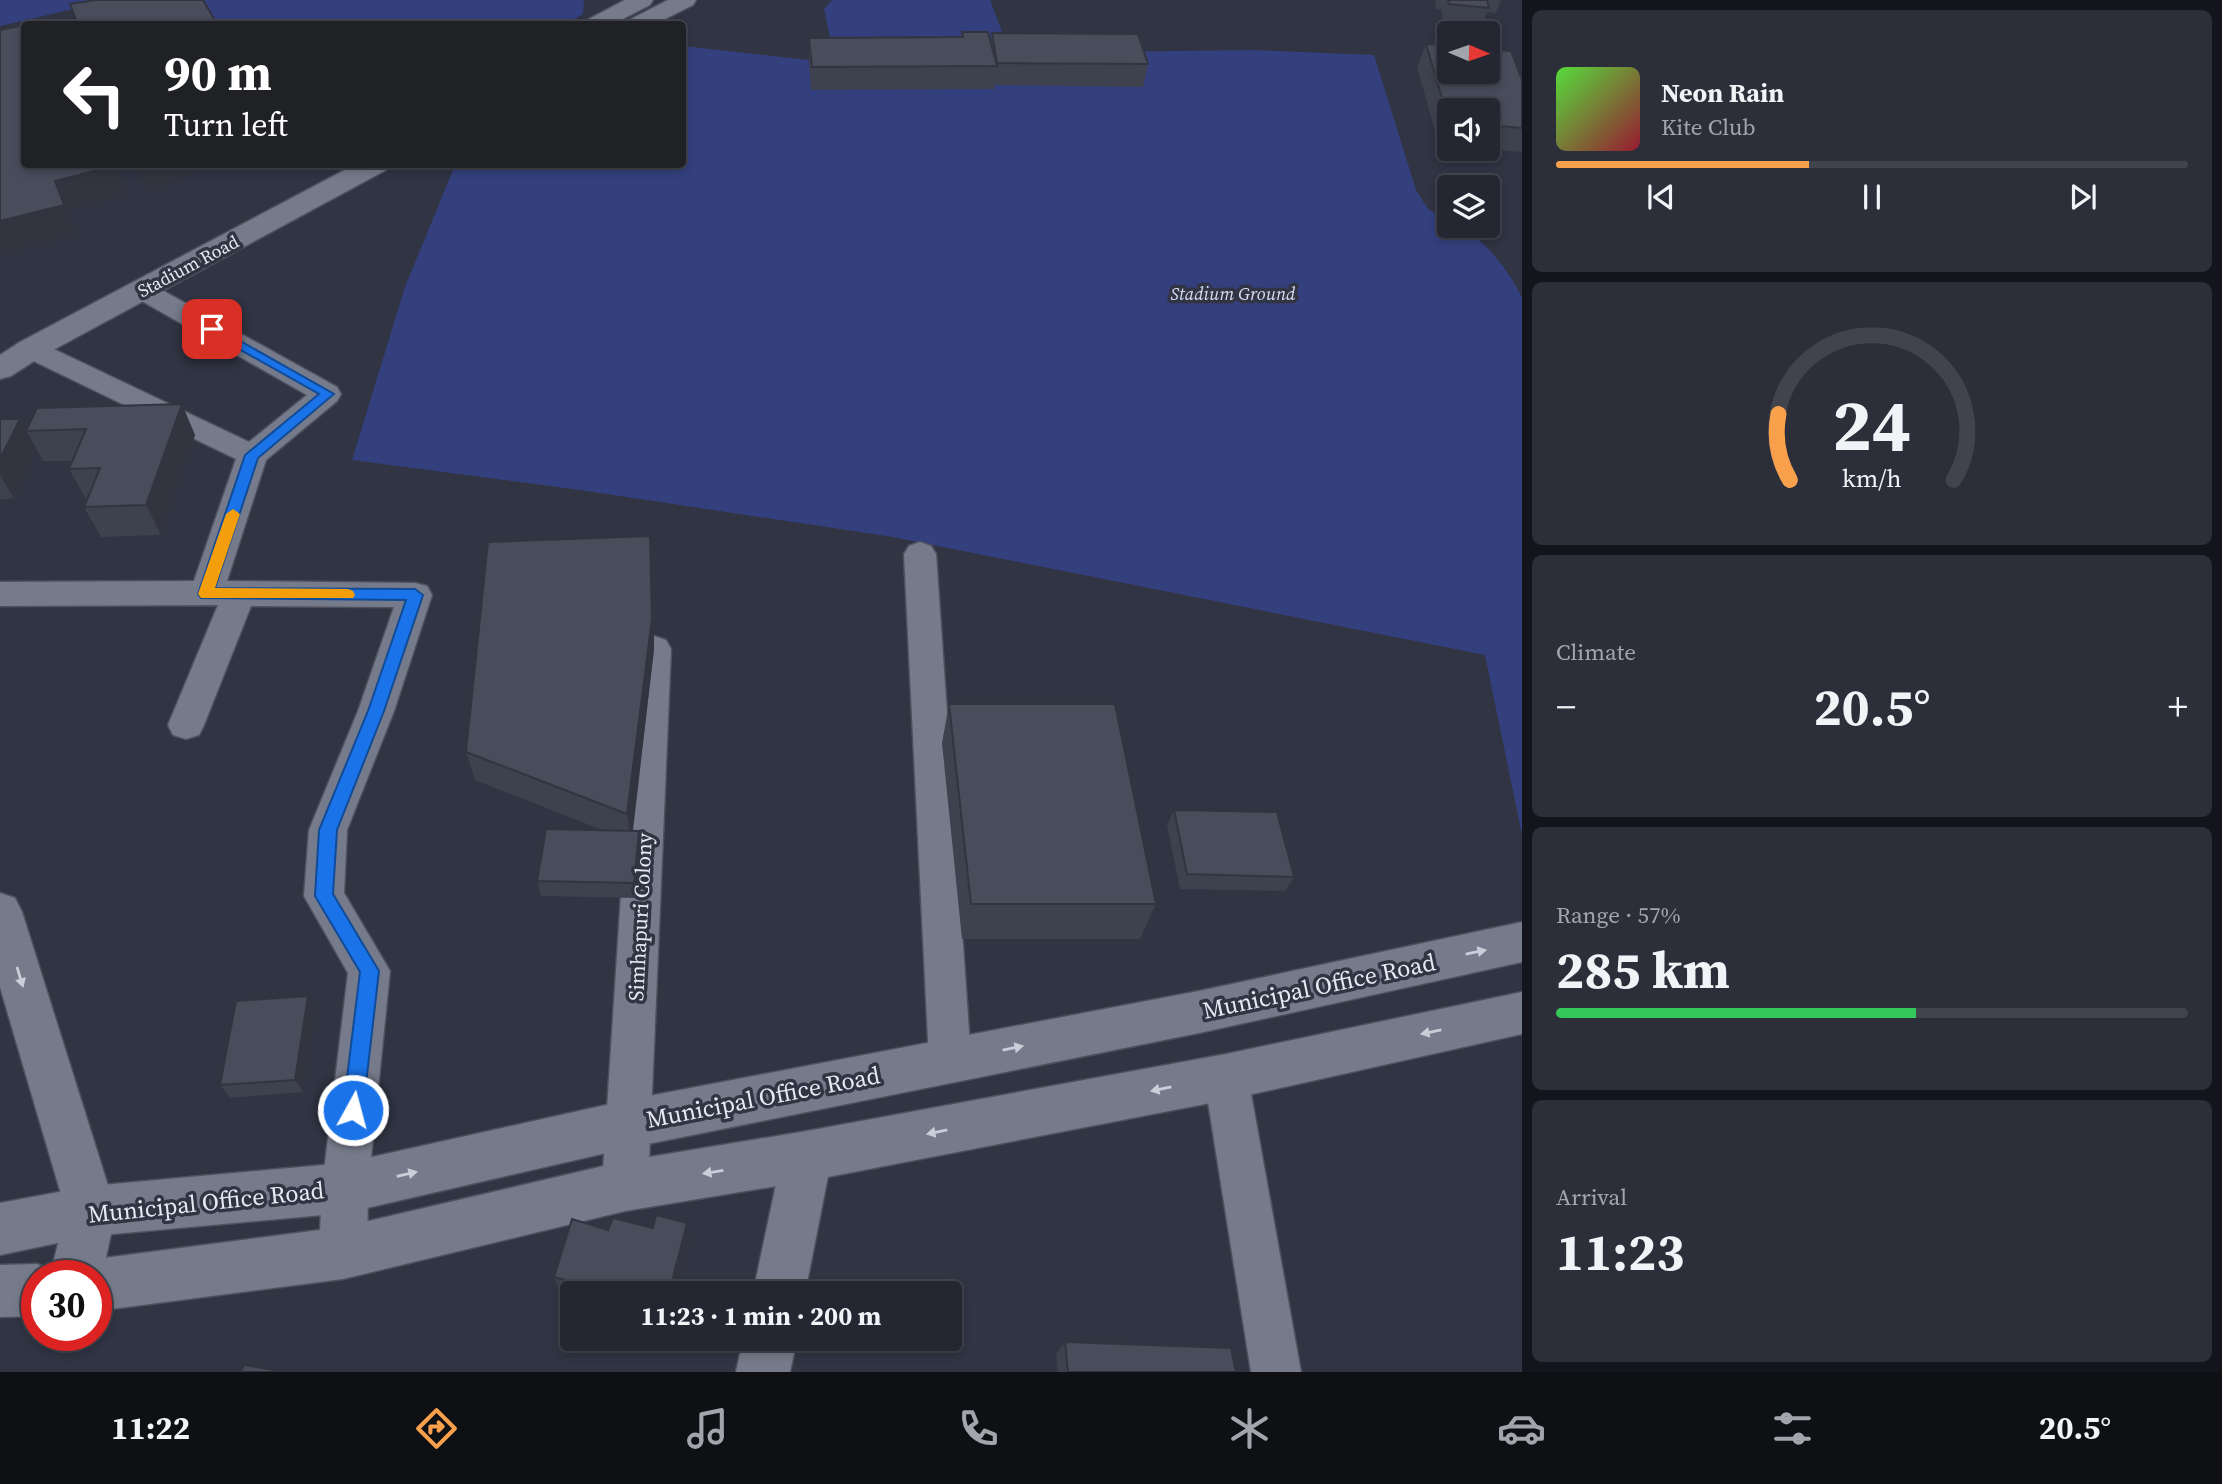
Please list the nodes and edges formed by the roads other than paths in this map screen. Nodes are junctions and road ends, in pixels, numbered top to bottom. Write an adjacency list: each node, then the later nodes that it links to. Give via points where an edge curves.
1 (642, 0): 3 (main road)
2 (685, 0): 4 (main road)
3 (603, 21)
4 (645, 21)
5 (330, 168): 8 (main road, Stadium Road)
6 (370, 168): 7 (main road, Stadium Road)
7 (142, 290): 9 (main road, Stadium Road); 11 (street, via 327,394)
8 (0, 349)
9 (32, 349): 10 (main road, Stadium Road); 11 (street)
10 (0, 369)
11 (252, 455): 14 (street)
12 (920, 554): 20 (street)
13 (0, 594): 14 (street)
14 (222, 594): 16 (street); 25 (street, via 415,595 376,711 328,830 324,896 369,971)
15 (654, 649): 22 (street, Simhapuri Colony)
16 (186, 725)
17 (0, 912): 26 (main road, one-way to 26)
18 (1522, 942): 20 (main road, Municipal Office Road, one-way to 18)
19 (1522, 1013): 21 (main road, one-way to 21)
20 (950, 1060): 22 (main road, Municipal Office Road)
21 (1226, 1077): 23 (main road, one-way to 23); 36 (street)
22 (628, 1124): 24 (street, Simhapuri Colony); 25 (main road, Municipal Office Road, one-way to 22)
23 (807, 1156): 24 (main road, one-way to 24); 30 (main road)
24 (625, 1186): 28 (main road)
25 (345, 1188): 26 (main road, Municipal Office Road); 28 (street)
26 (91, 1212): 27 (main road, Municipal Office Road); 29 (main road)
27 (0, 1230)
28 (343, 1253): 31 (main road)
29 (80, 1260)
30 (781, 1281)
31 (112, 1283)
32 (21, 1290): 33 (main road)
33 (0, 1291)
34 (767, 1351): 35 (main road)
35 (763, 1372)
36 (1276, 1372)

